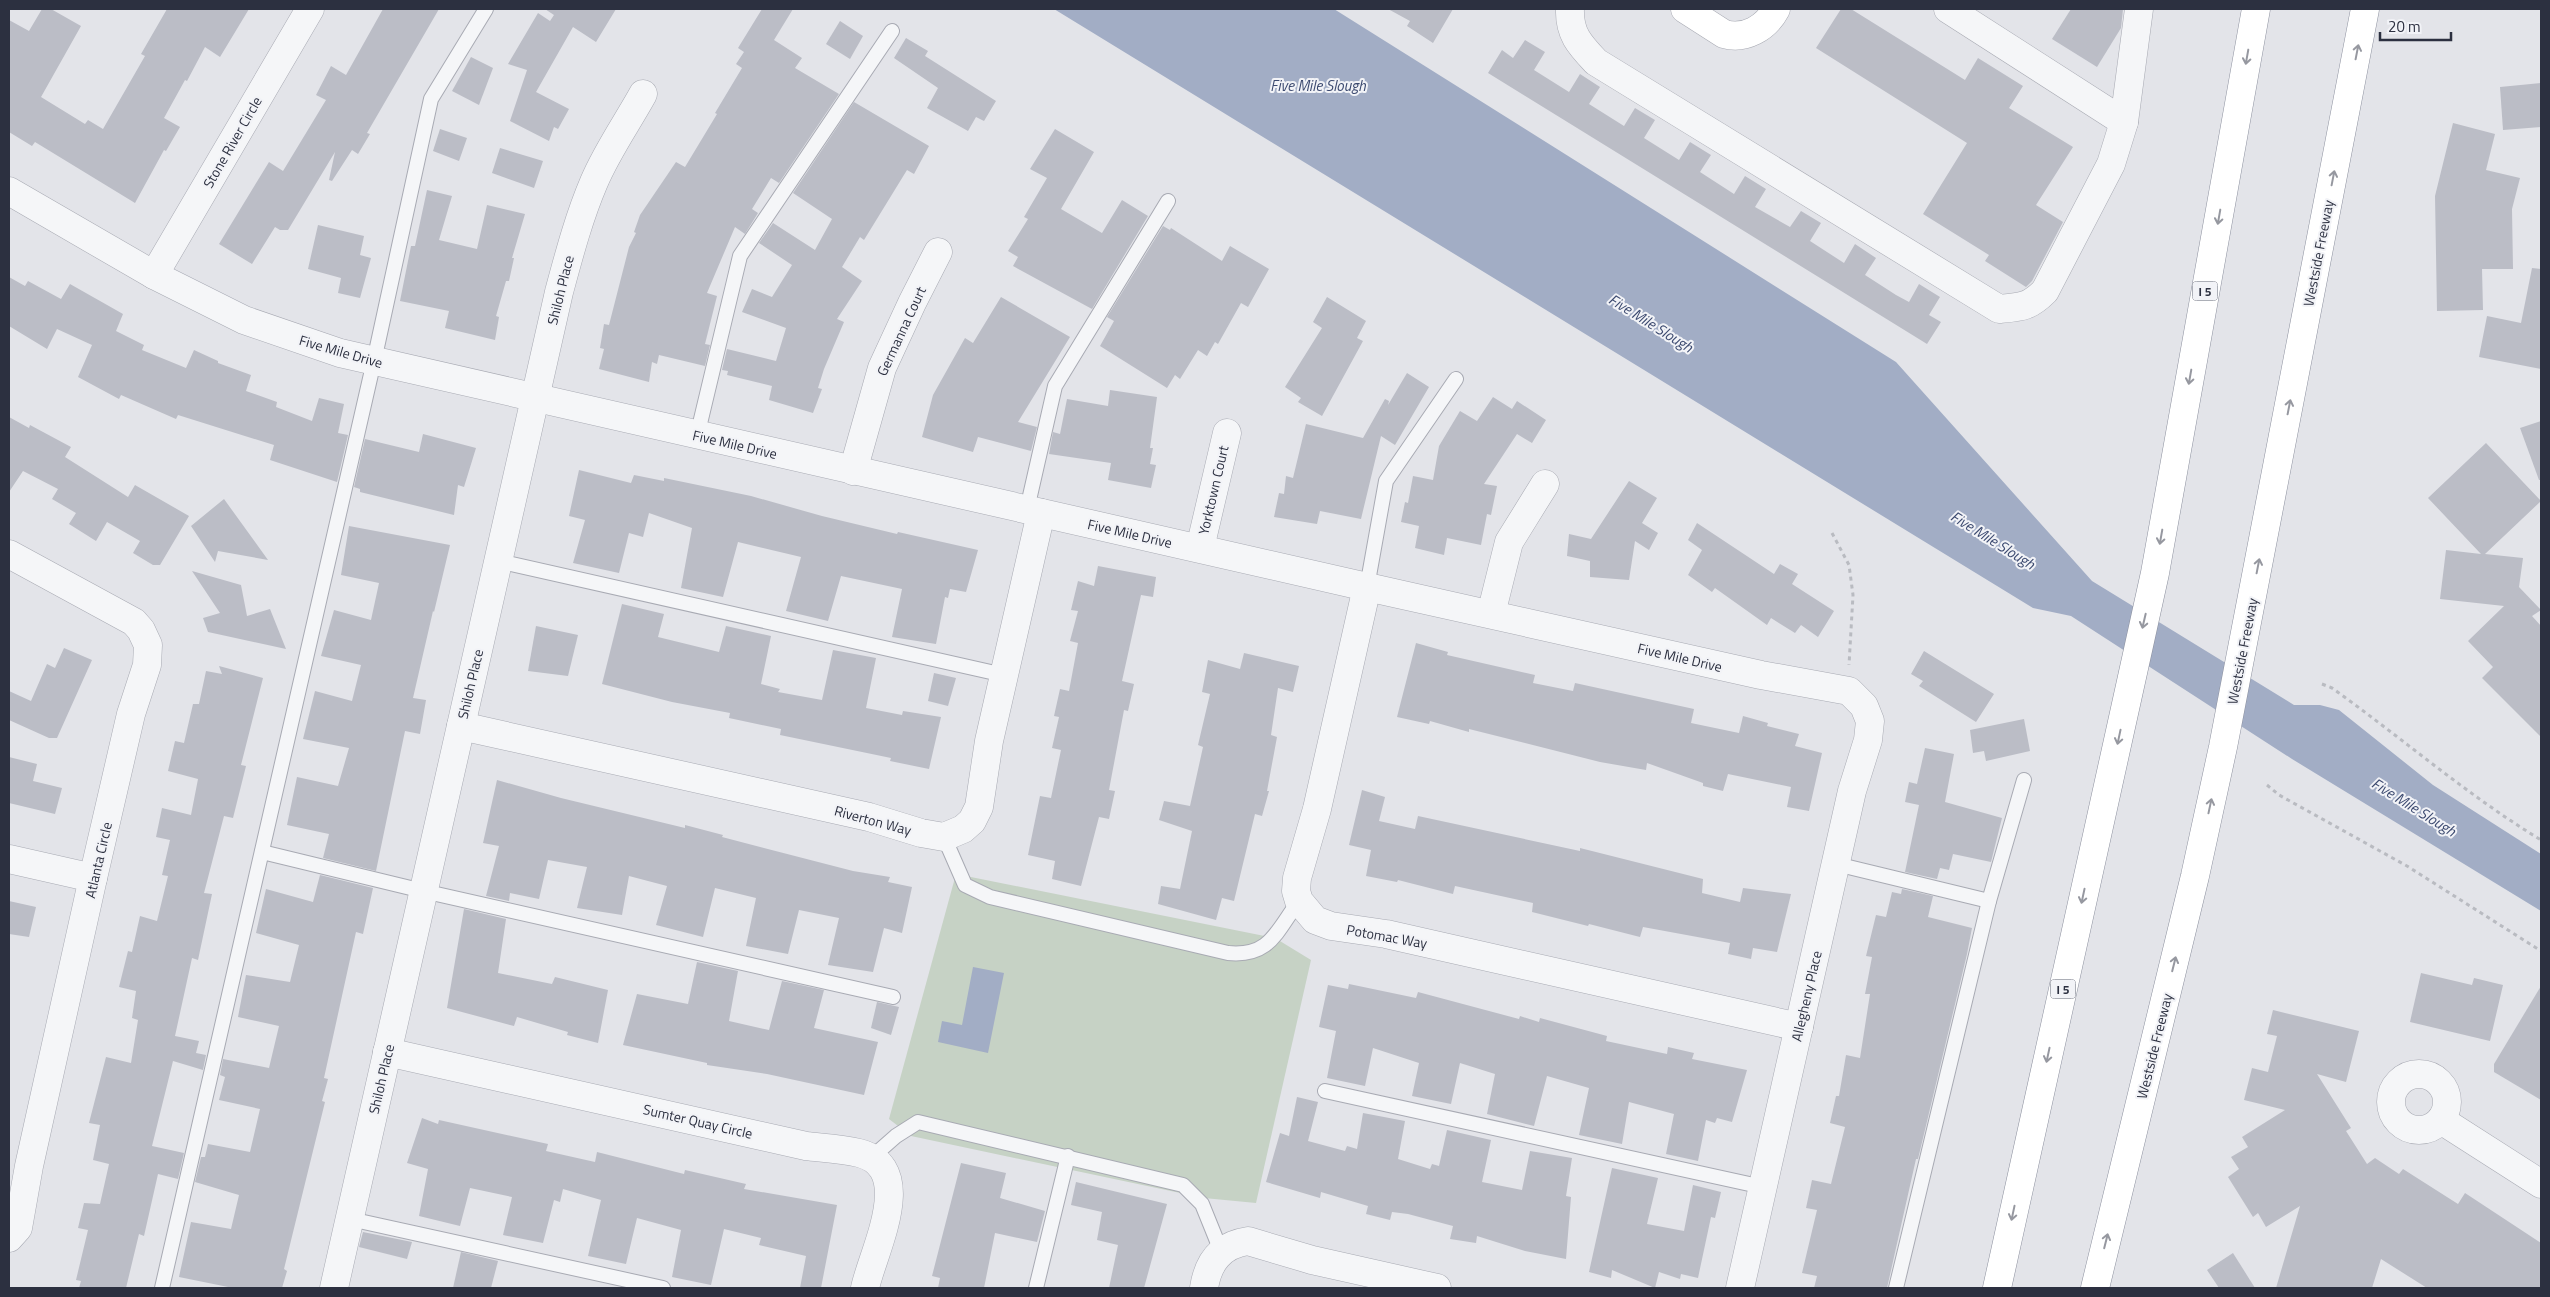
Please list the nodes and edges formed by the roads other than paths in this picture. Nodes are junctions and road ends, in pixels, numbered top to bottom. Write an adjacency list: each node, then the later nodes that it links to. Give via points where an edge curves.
1 (310, 9): 16 (street, Stone River Circle)
2 (486, 9): 17 (lane, via 431,99)
3 (1570, 9): 12 (street, via 1576,41 1596,62 1999,309 2032,303 2045,291 2111,164)
4 (1686, 9): 5 (main road, via 1731,36 1759,29)
5 (1776, 9)
6 (1948, 9): 12 (street)
7 (2139, 9): 12 (street)
8 (2256, 9): 63 (main road, I 5, one-way to 63, via 2155,573)
9 (2365, 9): 64 (main road, Westside Freeway, one-way to 9, via 2223,747)
10 (892, 31): 21 (lane, via 740,256)
11 (643, 94): 19 (street, Shiloh Place, via 594,181 572,244)
12 (2124, 122)
13 (9, 191): 16 (street, Five Mile Drive)
14 (1168, 201): 24 (lane, via 1055,386)
15 (938, 252): 22 (street, Germanna Court, via 882,368)
16 (154, 275): 17 (street, Five Mile Drive, via 244,320 340,353)
17 (374, 361): 19 (street, Five Mile Drive); 35 (lane)
18 (1456, 379): 28 (lane, via 1386,481)
19 (534, 399): 21 (street, Five Mile Drive); 27 (street, Shiloh Place)
20 (1227, 433): 25 (street, Yorktown Court)
21 (697, 436): 22 (street, Five Mile Drive)
22 (853, 471): 24 (street, Five Mile Drive)
23 (1545, 484): 29 (street, via 1509,542)
24 (1034, 511): 25 (street, Five Mile Drive); 30 (street)
25 (1200, 548): 28 (street, Five Mile Drive)
26 (9, 554): 38 (street, Atlanta Circle, via 134,622 148,645 147,664)
27 (498, 561): 30 (lane); 32 (street, Shiloh Place)
28 (1367, 586): 29 (street, Five Mile Drive); 40 (street, via 1317,809 1297,878)
29 (1492, 614): 31 (street, Five Mile Drive)
30 (1004, 675): 34 (street, via 989,741 979,808 963,829)
31 (1856, 698): 37 (street, Allegheny Place, via 1870,722 1868,740 1852,791)
32 (461, 726): 34 (street, Riverton Way); 39 (street, Shiloh Place)
33 (2024, 780): 41 (lane)
34 (944, 837): 40 (lane, via 965,885 990,897 1228,953 1246,954 1265,947)
35 (262, 852): 39 (lane); 54 (lane)
36 (9, 859): 38 (street)
37 (1836, 864): 41 (lane); 43 (street, Allegheny Place)
38 (93, 878): 52 (street, Atlanta Circle, via 18,1228)
39 (423, 891): 42 (lane); 44 (street, Shiloh Place)
40 (1299, 901): 43 (street, Potomac Way, via 1314,920 1331,926 1386,934)
41 (1989, 901): 62 (lane)
42 (893, 997)
43 (1799, 1027): 50 (street, Allegheny Place)
44 (387, 1052): 48 (street, Sumter Quay Circle); 51 (street, Shiloh Place)
45 (1325, 1091): 50 (lane)
46 (2441, 1120): 49 (street)
47 (1068, 1156): 48 (lane, via 918,1122 896,1136); 53 (lane, via 1183,1185 1202,1204); 58 (lane)
48 (872, 1158): 57 (street, via 885,1171 891,1190)
49 (2541, 1184)
50 (1763, 1187): 61 (street, Allegheny Place)
51 (350, 1219): 55 (street, Shiloh Place); 56 (lane)
52 (9, 1238)
53 (1222, 1251): 59 (street, via 1210,1265); 60 (street, via 1248,1241 1312,1260)
54 (162, 1288)
55 (334, 1288)
56 (663, 1288)
57 (865, 1288)
58 (1036, 1288)
59 (1204, 1288)
60 (1438, 1288)
61 (1740, 1288)
62 (1896, 1288)
63 (1997, 1288)
64 (2095, 1288)

